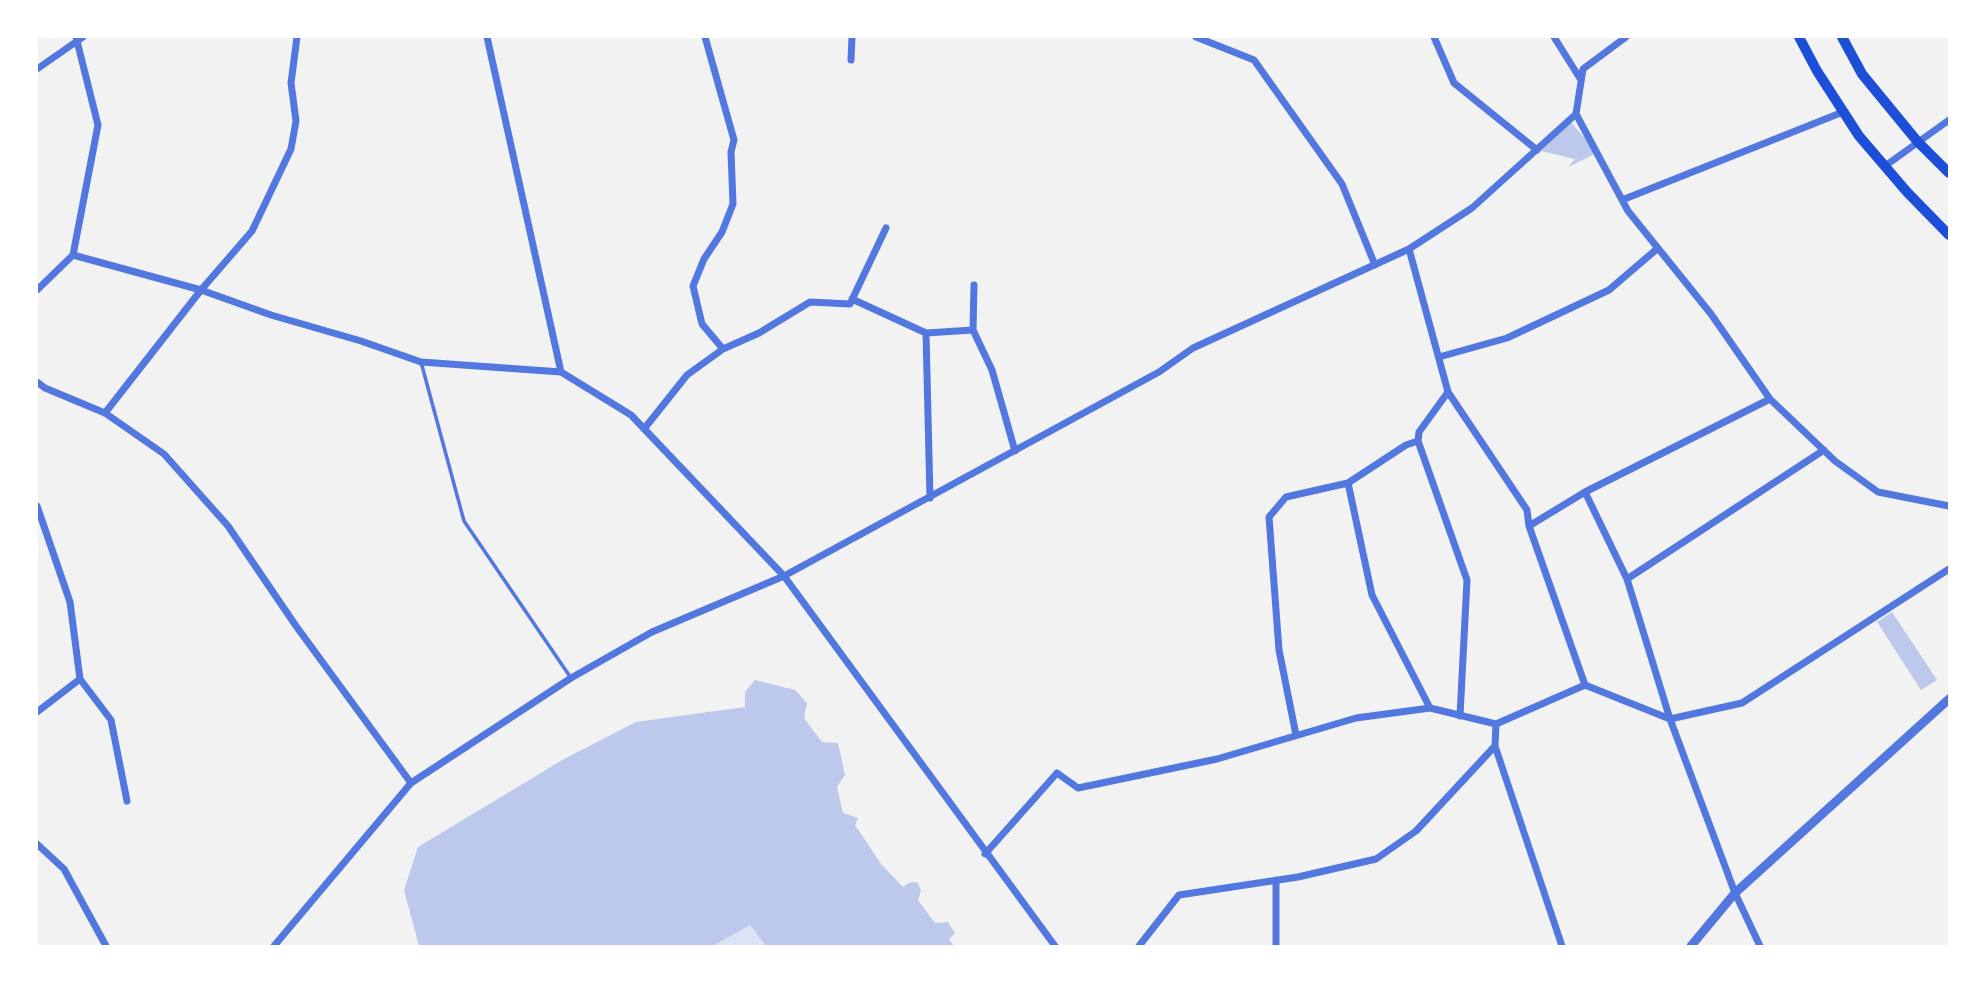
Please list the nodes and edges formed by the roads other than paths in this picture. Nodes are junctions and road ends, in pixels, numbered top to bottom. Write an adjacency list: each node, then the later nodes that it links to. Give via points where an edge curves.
1 (297, 37): 31 (street, via 291,83 296,121 291,149 253,231)
2 (487, 37): 38 (street)
3 (705, 37): 35 (street, via 734,140 733,204 693,286 702,324)
4 (852, 37): 12 (street)
5 (1196, 37): 28 (street, via 1254,60 1342,184)
6 (1434, 37): 19 (street, via 1454,83)
7 (1554, 37): 14 (street)
8 (1626, 37): 14 (street, via 1583,69)
9 (1799, 37): 15 (main road)
10 (1842, 37): 18 (main road, via 1862,74)
11 (79, 38): 13 (street); 27 (street, via 98,125)
12 (851, 60)
13 (37, 69)
14 (1582, 81): 16 (street)
15 (1843, 112): 20 (main road); 22 (street)
16 (1576, 114): 19 (street); 22 (street)
17 (1949, 120): 18 (street)
18 (1917, 141): 20 (street); 21 (main road)
19 (1537, 150): 26 (street, via 1472,208)
20 (1885, 166): 24 (main road)
21 (1949, 173)
22 (1622, 200): 25 (street)
23 (886, 228): 32 (street)
24 (1949, 235)
25 (1658, 248): 36 (street, via 1609,290 1507,338); 41 (street, via 1711,313)
26 (1409, 249): 28 (street); 36 (street)
27 (73, 255): 30 (street); 31 (street)
28 (1375, 265): 46 (street, via 1193,348 1159,372)
29 (974, 285): 33 (street)
30 (37, 290)
31 (201, 290): 37 (street); 42 (street)
32 (852, 299): 34 (street); 35 (street, via 850,304 810,302)
33 (973, 330): 34 (street); 46 (street, via 992,370)
34 (926, 333): 49 (street)
35 (723, 349): 43 (street, via 687,375)
36 (1438, 357): 40 (street)
37 (421, 362): 38 (street); 56 (lane, via 464,521)
38 (561, 372): 43 (street, via 631,415)
39 (37, 382): 42 (street)
40 (1448, 392): 44 (street); 52 (street, via 1527,510)
41 (1770, 399): 45 (street); 48 (street)
42 (105, 413): 67 (street, via 164,454 228,526)
43 (644, 429): 54 (street)
44 (1418, 440): 47 (street); 62 (street, via 1467,580)
45 (1824, 450): 51 (street, via 1878,492); 55 (street)
46 (1015, 451): 49 (street)
47 (1348, 484): 60 (street, via 1372,595); 65 (street, via 1286,497 1269,517 1279,650)
48 (1586, 492): 52 (street); 55 (street)
49 (930, 498): 54 (street)
50 (37, 506): 57 (street, via 70,602)
51 (1949, 506)
52 (1529, 526): 58 (street)
53 (1949, 569): 63 (street, via 1742,703)
54 (784, 576): 56 (street, via 652,632); 70 (street)
55 (1627, 579): 63 (street)
56 (571, 678): 67 (street)
57 (80, 679): 61 (street); 68 (street, via 111,720)
58 (1586, 685): 63 (street); 64 (street)
59 (1949, 699): 72 (street)
60 (1430, 708): 62 (street); 65 (street, via 1356,718)
61 (37, 712)
62 (1460, 716): 64 (street)
63 (1670, 719): 72 (street)
64 (1496, 724): 66 (street)
65 (1296, 735): 70 (street, via 1217,759 1078,788 1057,773)
66 (1495, 746): 71 (street, via 1416,831 1376,859); 79 (street)
67 (411, 783): 73 (street)
68 (127, 801)
69 (37, 844): 74 (street, via 64,869)
70 (985, 854): 76 (street)
71 (1276, 880): 77 (street, via 1179,895); 78 (street)
72 (1735, 893): 80 (street); 81 (street)
73 (283, 943): 75 (street)
74 (106, 946)
75 (274, 946)
76 (1055, 946)
77 (1139, 946)
78 (1276, 946)
79 (1562, 946)
80 (1691, 946)
81 (1760, 946)

